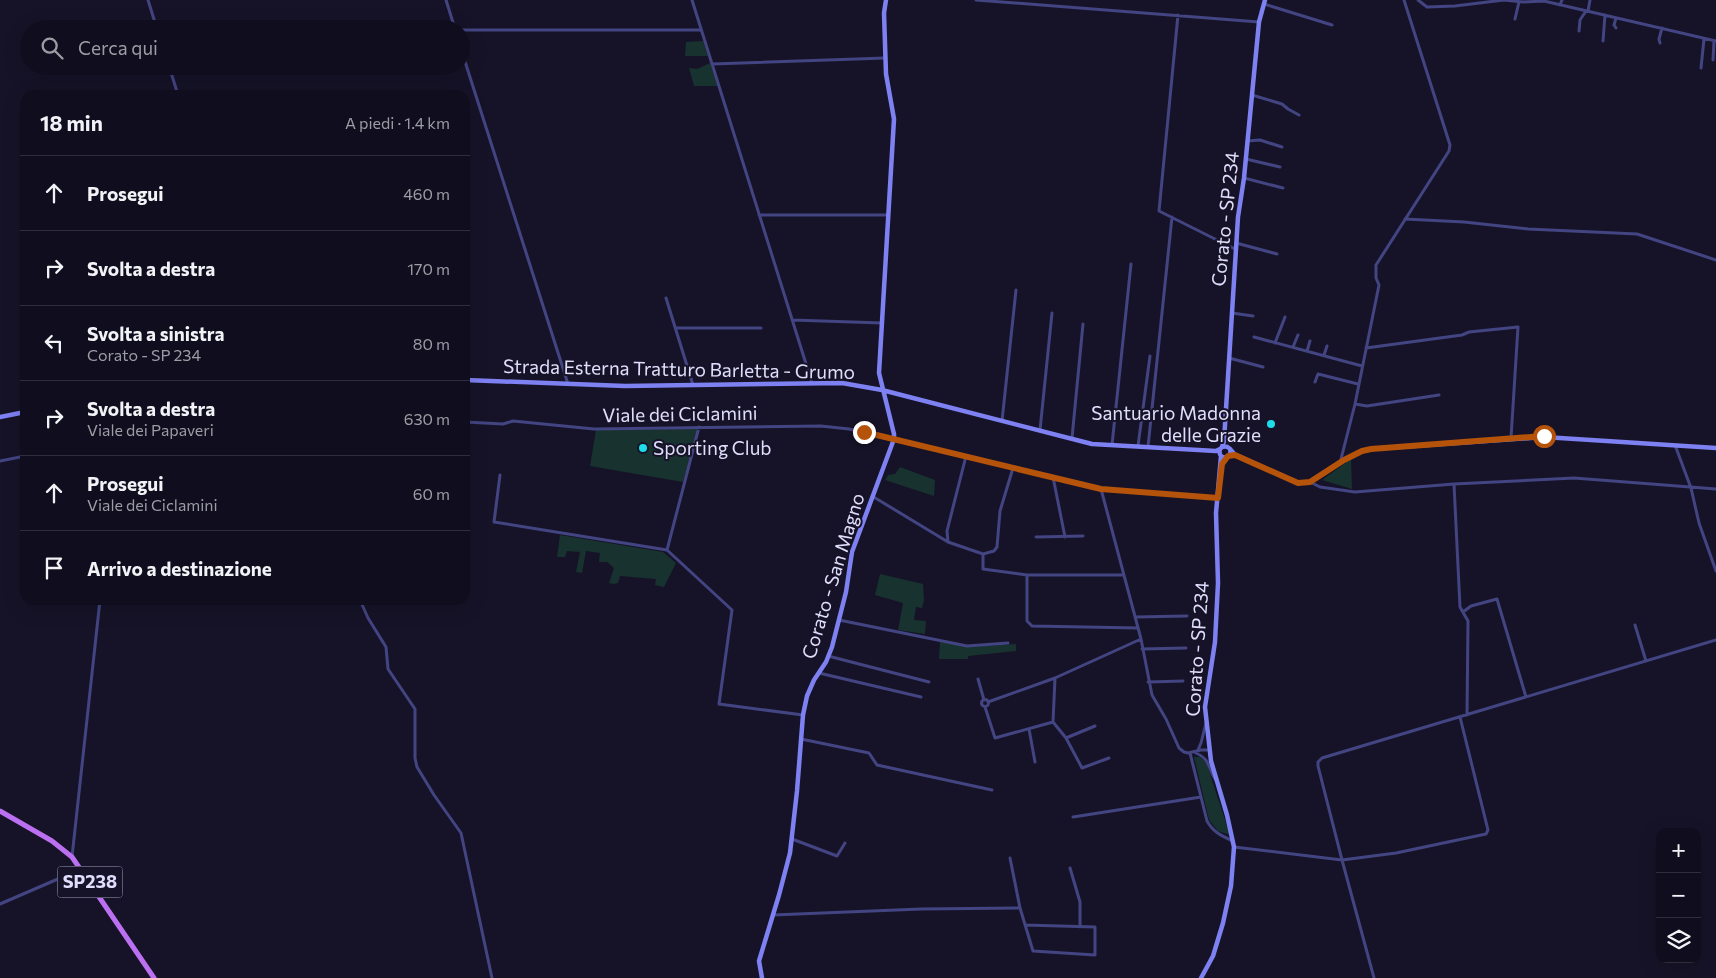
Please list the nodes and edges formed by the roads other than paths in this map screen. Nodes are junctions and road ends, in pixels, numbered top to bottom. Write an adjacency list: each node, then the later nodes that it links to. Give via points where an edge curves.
1 (148, 0): 18 (street)
2 (446, 0): 19 (street)
3 (692, 0): 25 (street)
4 (886, 0): 31 (main road)
5 (976, 0): 14 (street)
6 (1404, 0): 49 (street, via 1450,145 1450,151)
7 (1418, 0): 11 (street, via 1427,7 1504,0)
8 (1562, 0): 12 (street)
9 (1590, 0): 13 (street)
10 (1264, 2): 20 (main road, Corato - SP 234); 21 (street)
11 (1518, 2): 12 (street, via 1544,1); 17 (street)
12 (1560, 5): 13 (street)
13 (1587, 11): 15 (street); 26 (street, via 1580,20)
14 (1178, 15): 20 (street); 48 (street, via 1159,210)
15 (1606, 15): 16 (street); 28 (street)
16 (1616, 18): 22 (street); 23 (street)
17 (1514, 19)
18 (154, 20)
19 (452, 20)
20 (1258, 22): 38 (main road, Corato - SP 234)
21 (1332, 25)
22 (1616, 28)
23 (1662, 28): 27 (street); 30 (street)
24 (470, 30): 25 (street)
25 (701, 30): 33 (street)
26 (1579, 31)
27 (1704, 38): 29 (street); 34 (street)
28 (1603, 41)
29 (1715, 41): 32 (street)
30 (1660, 43)
31 (885, 58): 33 (street); 47 (main road, via 894,119)
32 (1713, 60)
33 (712, 64): 46 (street)
34 (1701, 68)
35 (172, 75): 37 (street)
36 (469, 75): 80 (street)
37 (176, 90)
38 (1252, 95): 39 (street, via 1282,104); 40 (main road, Corato - SP 234)
39 (1300, 114)
40 (1247, 141): 41 (street, via 1260,140); 42 (main road, Corato - SP 234)
41 (1282, 147)
42 (1246, 159): 43 (street); 44 (main road, Corato - SP 234)
43 (1280, 167)
44 (1244, 178): 45 (street); 50 (main road, Corato - SP 234)
45 (1283, 188)
46 (759, 215): 47 (street); 60 (street)
47 (888, 215): 61 (main road)
48 (1172, 217): 50 (street); 99 (street)
49 (1405, 219): 52 (street, via 1636,234); 71 (street, via 1376,265 1379,285)
50 (1236, 246): 51 (street); 56 (main road, Corato - SP 234)
51 (1277, 254)
52 (1716, 260)
53 (1131, 264): 97 (street)
54 (1016, 290): 89 (street)
55 (666, 298): 63 (street)
56 (1231, 313): 58 (street); 75 (main road, Corato - SP 234)
57 (1052, 314): 92 (street)
58 (1253, 316)
59 (1285, 318): 68 (street)
60 (792, 320): 61 (street); 81 (street)
61 (882, 323): 84 (main road, via 879,372)
62 (1083, 324): 95 (street)
63 (676, 328): 64 (street); 83 (street)
64 (761, 328)
65 (1298, 335): 70 (street)
66 (1254, 337): 68 (street)
67 (1310, 341): 72 (street)
68 (1275, 343): 70 (street)
69 (1327, 346): 73 (street)
70 (1293, 347): 72 (street)
71 (1366, 348): 76 (street); 93 (street, via 1518,327)
72 (1307, 351): 73 (street)
73 (1324, 355): 76 (street)
74 (1150, 356): 98 (street)
75 (1228, 358): 77 (street); 101 (main road, Corato - SP 234)
76 (1362, 366): 82 (street)
77 (1263, 367)
78 (470, 380): 80 (main road, Strada Esterna Tratturo Barletta - Grumo)
79 (1315, 382): 82 (street, via 1318,374)
80 (568, 384): 83 (main road, Strada Esterna Tratturo Barletta - Grumo)
81 (812, 384): 83 (main road, Strada Esterna Tratturo Barletta - Grumo); 84 (main road, Strada Esterna Tratturo Barletta - Grumo, via 842,383)
82 (1358, 384): 86 (street)
83 (692, 385)
84 (882, 390): 89 (main road, Strada Esterna Tratturo Barletta - Grumo); 94 (main road)
85 (1439, 396): 86 (street, via 1367,406)
86 (1355, 404): 105 (street)
87 (20, 413): 88 (main road)
88 (0, 417)
89 (1002, 421): 92 (main road, Strada Esterna Tratturo Barletta - Grumo)
90 (470, 422): 91 (street, Viale dei Ciclamini, via 512,422 594,429)
91 (699, 428): 94 (street, Viale dei Ciclamini, via 821,426); 120 (street)
92 (1040, 431): 95 (main road, Strada Esterna Tratturo Barletta - Grumo)
93 (1511, 438): 96 (main road, via 1544,436); 105 (main road, via 1371,449)
94 (894, 439): 102 (street, Viale dei Ciclamini); 114 (main road, Corato - San Magno)
95 (1072, 439): 97 (main road, Strada Esterna Tratturo Barletta - Grumo)
96 (1675, 445): 100 (main road); 111 (street)
97 (1112, 446): 98 (main road, Strada Esterna Tratturo Barletta - Grumo)
98 (1138, 447): 99 (main road, Strada Esterna Tratturo Barletta - Grumo)
99 (1148, 448): 101 (main road, Strada Esterna Tratturo Barletta - Grumo)
100 (1716, 448)
101 (1223, 452): 109 (main road, via 1298,483); 115 (main road, Corato - SP 234)
102 (966, 456): 106 (street, Viale dei Ciclamini); 119 (street, via 947,531)
103 (20, 457): 104 (street)
104 (0, 461)
105 (1340, 463): 109 (main road)
106 (1013, 468): 108 (street, Viale dei Ciclamini); 121 (street, via 1000,511 997,547)
107 (500, 475): 120 (street, via 494,522)
108 (1052, 477): 112 (street, Viale dei Ciclamini); 118 (street)
109 (1310, 482): 110 (street, via 1320,487 1355,492)
110 (1454, 484): 111 (street, via 1574,478); 127 (street, via 1460,607)
111 (1691, 488): 113 (street); 122 (street)
112 (1101, 489): 115 (street, Viale dei Ciclamini); 124 (street)
113 (1716, 489)
114 (872, 496): 119 (street); 130 (main road, Corato - San Magno, via 852,552)
115 (1218, 498): 153 (main road, Corato - SP 234, via 1215,642 1205,707)
116 (1083, 536): 118 (street)
117 (1036, 537): 118 (street)
118 (1065, 537)
119 (948, 542): 121 (street)
120 (667, 550): 149 (street, via 732,610 719,704)
121 (983, 554): 123 (street, via 983,570)
122 (1716, 571)
123 (1027, 575): 124 (street); 132 (street, via 1027,621 1032,626)
124 (1124, 575): 129 (street)
125 (99, 605): 172 (street)
126 (362, 605): 183 (street, via 386,647 388,668 416,709 417,767 461,833)
127 (1463, 612): 147 (street, via 1471,606 1497,599); 150 (street, via 1468,621)
128 (1187, 616): 129 (street)
129 (1135, 617): 132 (street)
130 (838, 620): 135 (street, via 967,646); 138 (main road, Corato - San Magno)
131 (1635, 625): 139 (street)
132 (1138, 628): 133 (street)
133 (1141, 639): 136 (street); 141 (street)
134 (1716, 640): 139 (street)
135 (1008, 643)
136 (1142, 648): 137 (street); 145 (street)
137 (1186, 648)
138 (828, 656): 140 (main road, Corato - San Magno); 144 (street)
139 (1646, 661): 147 (street)
140 (820, 673): 146 (street); 149 (main road, Corato - San Magno, via 807,696)
141 (1055, 678): 148 (street); 152 (street)
142 (978, 679): 148 (street)
143 (1183, 681): 145 (street)
144 (928, 682)
145 (1148, 682): 160 (street, via 1179,748)
146 (921, 697)
147 (1526, 697): 150 (street)
148 (986, 701): 155 (street, via 982,704 995,738)
149 (803, 715): 157 (main road, Corato - San Magno)
150 (1467, 715): 151 (street)
151 (1460, 717): 174 (street, via 1322,758 1318,762); 174 (street, via 1488,832 1396,854)
152 (1053, 722): 155 (street); 156 (street)
153 (1206, 722): 158 (main road, Corato - SP 234); 159 (street, via 1202,744)
154 (1095, 726): 156 (street)
155 (1029, 729): 162 (street)
156 (1066, 738): 161 (street, via 1082,768)
157 (801, 739): 164 (street, via 868,753 877,765); 168 (main road, Corato - San Magno)
158 (1209, 750): 159 (street); 163 (main road, Corato - SP 234)
159 (1196, 752): 160 (street); 163 (street, via 1204,756)
160 (1190, 753): 165 (street)
161 (1109, 758)
162 (1035, 762)
163 (1216, 779): 169 (main road, Corato - SP 234)
164 (992, 790)
165 (1201, 797): 167 (street); 169 (street, via 1210,828)
166 (0, 811): 172 (main road, SP238, via 52,841)
167 (1073, 817)
168 (792, 838): 170 (street, via 837,856); 179 (main road, Corato - San Magno)
169 (1233, 841): 171 (main road, Corato - SP 234)
170 (845, 843)
171 (1234, 847): 174 (street); 185 (main road, Corato - SP 234, via 1223,923 1213,956)
172 (72, 858): 176 (main road, SP238)
173 (1010, 858): 178 (street)
174 (1342, 860): 186 (street)
175 (1070, 868): 181 (street, via 1080,902)
176 (81, 869): 177 (street); 182 (main road, SP238)
177 (0, 904)
178 (1020, 908): 179 (street); 180 (street)
179 (773, 915): 184 (main road, Corato - San Magno, via 759,961)
180 (1026, 925): 181 (street); 181 (street, via 1033,950 1095,955 1095,927)
181 (1080, 927)
182 (154, 978)
183 (492, 978)
184 (762, 978)
185 (1201, 978)
186 (1374, 978)

